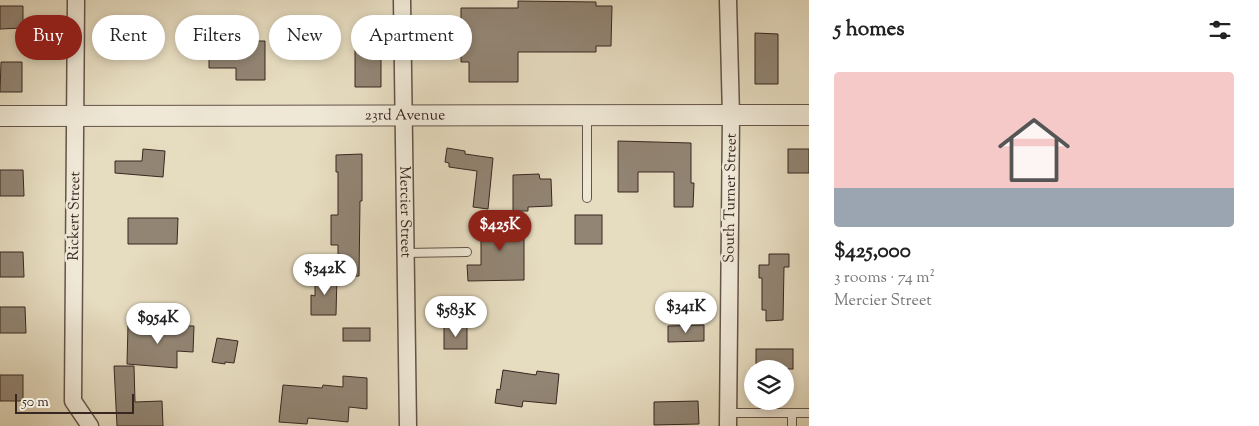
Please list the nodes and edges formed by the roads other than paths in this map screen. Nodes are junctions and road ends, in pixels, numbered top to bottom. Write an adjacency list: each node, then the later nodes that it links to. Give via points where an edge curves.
1 (76, 0): 9 (street, Rickert Street)
2 (402, 0): 4 (street, Mercier Street)
3 (728, 0): 8 (street, South Turner Street)
4 (403, 115): 5 (street, 23rd Avenue); 9 (street, 23rd Avenue); 12 (street, Mercier Street)
5 (587, 115): 8 (street, 23rd Avenue); 10 (lane)
6 (809, 115): 8 (street, 23rd Avenue)
7 (0, 116): 9 (street, 23rd Avenue)
8 (732, 116): 15 (street, South Turner Street)
9 (76, 117): 16 (street, Rickert Street, via 73,401)
10 (587, 198)
11 (467, 252): 12 (lane)
12 (405, 253): 17 (street, Mercier Street)
13 (809, 413): 14 (lane)
14 (792, 414): 15 (lane); 18 (lane)
15 (728, 420)
16 (90, 426)
17 (408, 426)
18 (792, 426)

